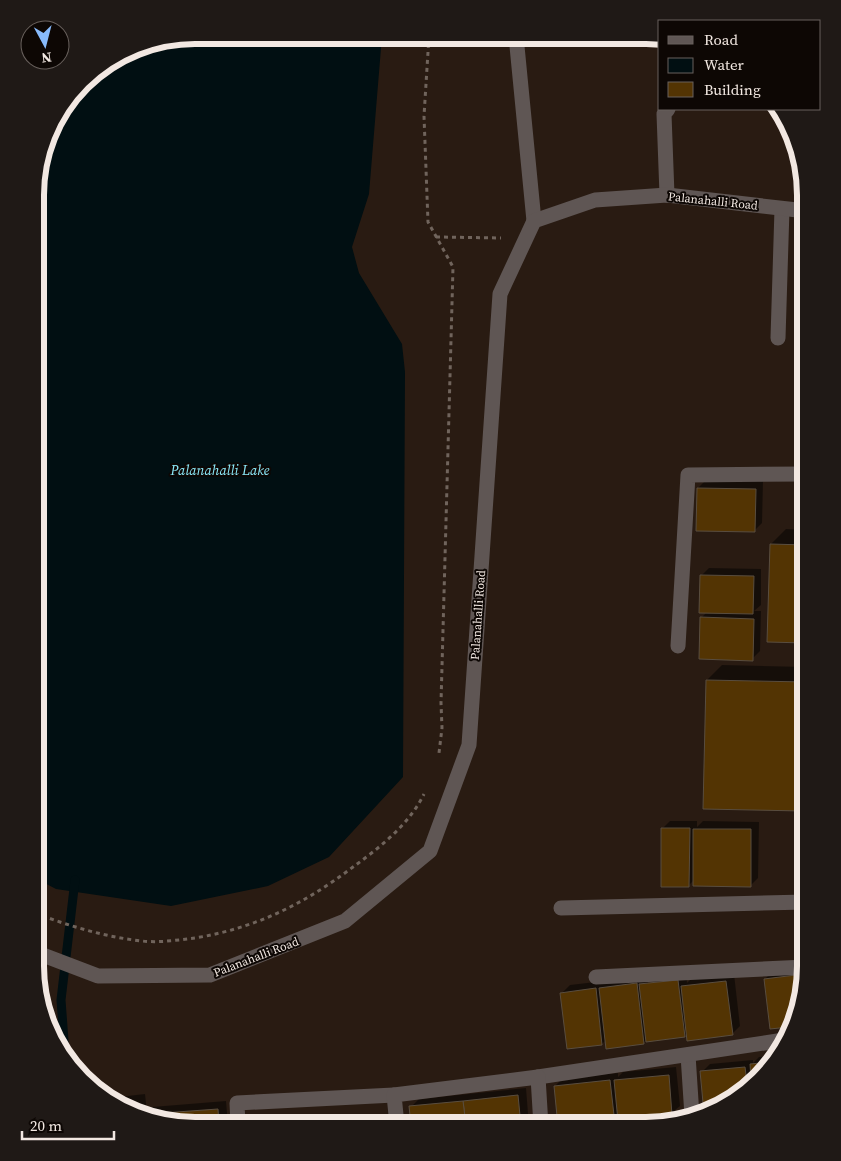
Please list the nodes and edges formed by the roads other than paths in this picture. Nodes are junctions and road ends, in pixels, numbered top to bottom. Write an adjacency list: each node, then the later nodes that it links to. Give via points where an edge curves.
1 (517, 44): 6 (street)
2 (667, 110): 3 (street, via 664,114)
3 (667, 195): 4 (street, Palanahalli Road); 6 (street, Palanahalli Road, via 595,200)
4 (782, 209): 5 (street, Palanahalli Road); 7 (street)
5 (797, 210)
6 (534, 221): 12 (street, Palanahalli Road, via 500,294 469,745 430,851 346,921 210,976 98,976)
7 (778, 338)
8 (797, 474): 9 (street, via 688,475)
9 (678, 646)
10 (797, 902): 11 (street)
11 (561, 908)
12 (44, 955)
13 (797, 967): 14 (street)
14 (596, 977)
15 (777, 1041): 16 (street)
16 (688, 1054): 17 (street); 19 (street)
17 (538, 1077): 18 (street); 22 (street)
18 (394, 1095): 20 (street, via 237,1103); 21 (street)
19 (692, 1110)
20 (238, 1117)
21 (396, 1117)
22 (540, 1117)

